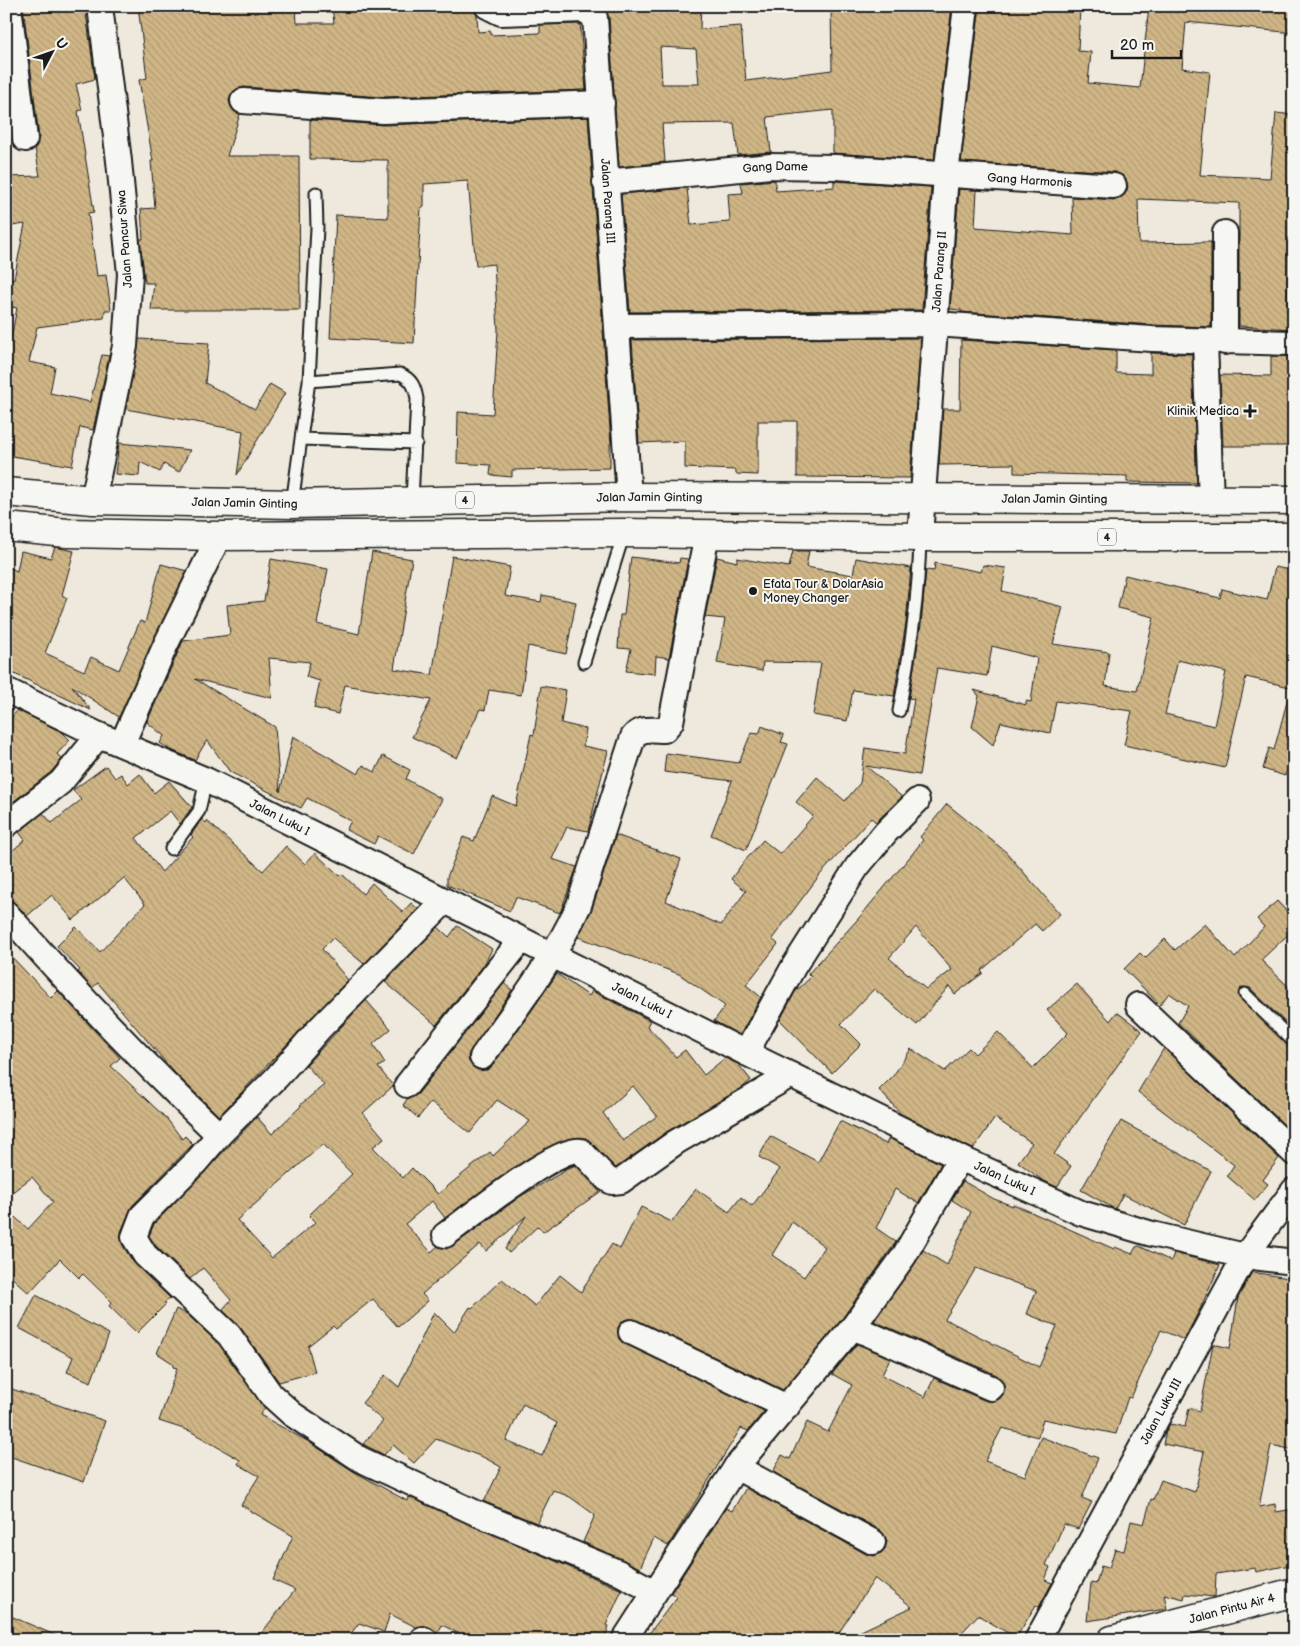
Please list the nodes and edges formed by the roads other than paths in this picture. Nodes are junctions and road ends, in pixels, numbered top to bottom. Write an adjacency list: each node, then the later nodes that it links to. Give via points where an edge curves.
1 (8, 6): 7 (street)
2 (100, 6): 23 (street, Jalan Pancur Siwa, via 130,274 125,346)
3 (487, 6): 6 (street, Jalan Parang III, via 501,14 579,10 591,13 597,32)
4 (966, 6): 8 (street, Jalan Parang II)
5 (243, 101): 6 (street, via 383,111)
6 (602, 103): 9 (street, Jalan Parang III)
7 (26, 140)
8 (946, 175): 9 (street, Gang Dame, via 771,166); 10 (street, Gang Harmonis); 13 (street, Jalan Parang II)
9 (605, 182): 14 (street, Jalan Parang III)
10 (1114, 186)
11 (316, 193): 17 (lane)
12 (1225, 233): 15 (street)
13 (935, 324): 14 (street); 15 (street); 22 (street, Jalan Parang II)
14 (618, 326): 21 (street, Jalan Parang III)
15 (1215, 342): 16 (street); 26 (street)
16 (1294, 343)
17 (309, 381): 18 (lane); 19 (lane, via 400,374 408,377 416,390)
18 (301, 438): 19 (lane); 27 (lane)
19 (416, 443): 24 (lane)
20 (6, 492): 23 (main road, Jalan Jamin Ginting / 4)
21 (629, 497): 22 (main road, Jalan Jamin Ginting / 4); 24 (main road, Jalan Jamin Ginting / 4)
22 (924, 499): 26 (main road, Jalan Jamin Ginting / 4); 32 (street, Jalan Parang II)
23 (93, 500): 27 (main road, Jalan Jamin Ginting / 4)
24 (412, 500): 27 (main road, Jalan Jamin Ginting / 4)
25 (1294, 500): 26 (main road, Jalan Jamin Ginting / 4)
26 (1211, 501)
27 (292, 504)
28 (6, 528): 31 (main road, 4, via 67,533)
29 (624, 533): 30 (main road, 4); 31 (main road, 4); 34 (lane)
30 (707, 534): 32 (main road, 4); 46 (street, via 672,722 664,730 638,731 633,736 579,905)
31 (219, 536): 38 (street)
32 (920, 537): 33 (main road, 4); 36 (lane, via 912,643)
33 (1294, 537)
34 (584, 662)
35 (6, 690): 37 (street, Jalan Luku I)
36 (899, 711)
37 (99, 735): 38 (street, Jalan Luku I); 41 (street, via 61,782)
38 (122, 744): 39 (street, Jalan Luku I)
39 (206, 780): 42 (lane, via 199,812); 43 (street, Jalan Luku I)
40 (917, 801): 50 (street, via 857,867 794,966)
41 (6, 825)
42 (171, 849)
43 (445, 901): 45 (street, Jalan Luku I); 54 (street)
44 (6, 913): 54 (street, via 136,1055)
45 (520, 940): 46 (street, Jalan Luku I); 53 (street)
46 (553, 955): 50 (street, Jalan Luku I); 51 (street)
47 (1245, 994): 49 (lane)
48 (1138, 1005): 55 (street)
49 (1294, 1042)
50 (746, 1053): 52 (street, Jalan Luku I)
51 (482, 1057)
52 (791, 1075): 56 (street, Jalan Luku I); 58 (street, via 676,1142 621,1180 612,1182 581,1151 569,1151 539,1167)
53 (407, 1085)
54 (219, 1135): 67 (street, via 142,1216 134,1237 145,1255 229,1335 271,1394 292,1414 360,1459 476,1514 618,1572)
55 (1294, 1153)
56 (960, 1158): 59 (street, Jalan Luku I, via 1081,1213); 61 (street, via 904,1256)
57 (1294, 1190): 59 (street, Jalan Luku III)
58 (446, 1235)
59 (1245, 1256): 60 (street, Jalan Luku I); 70 (street, Jalan Luku III)
60 (1294, 1262)
61 (853, 1327): 63 (street); 64 (street)
62 (631, 1332): 64 (street)
63 (990, 1388)
64 (787, 1407): 65 (street)
65 (736, 1467): 66 (street); 67 (street)
66 (873, 1542)
67 (655, 1592): 69 (street)
68 (1294, 1592): 71 (main road, Jalan Pintu Air 4)
69 (624, 1640)
70 (1036, 1640)
71 (1112, 1640)

